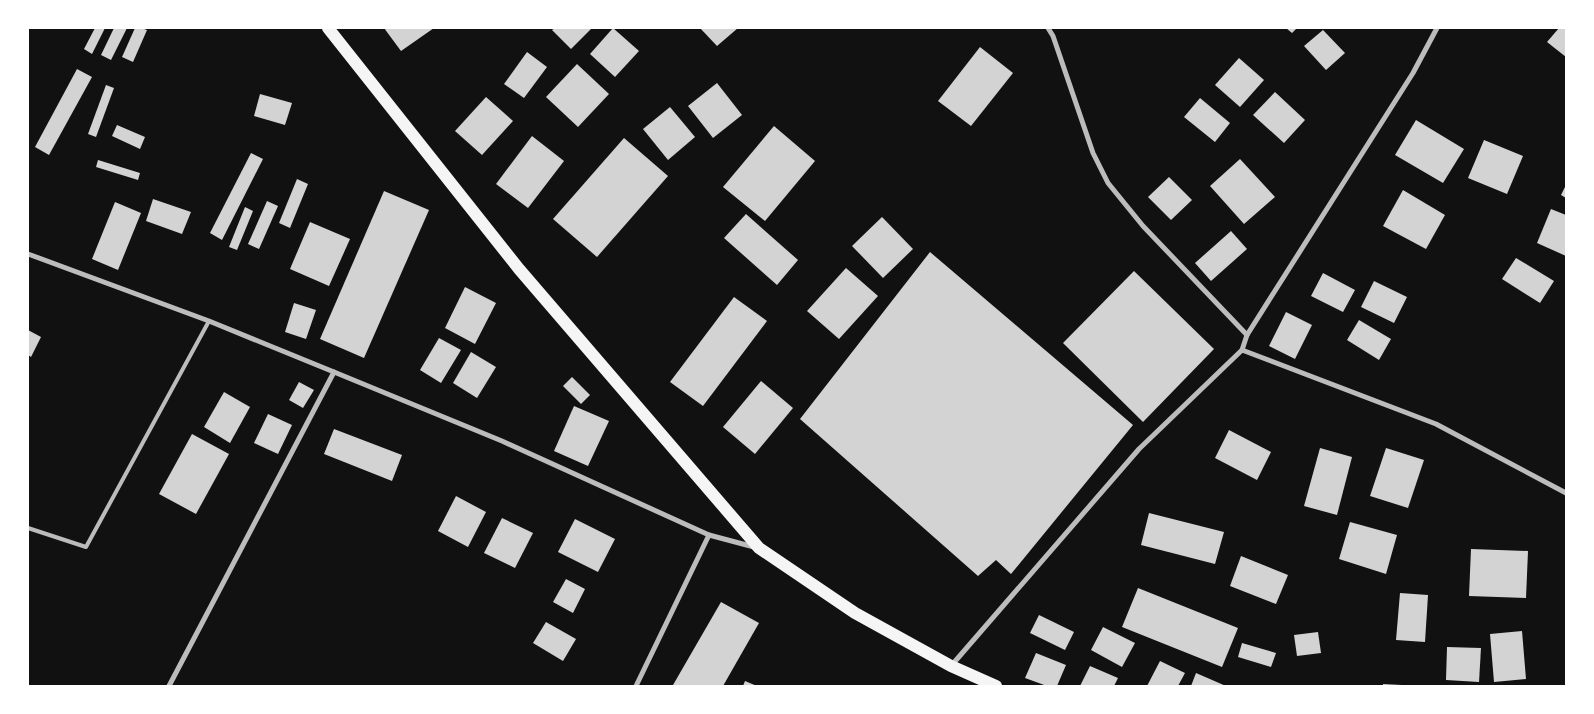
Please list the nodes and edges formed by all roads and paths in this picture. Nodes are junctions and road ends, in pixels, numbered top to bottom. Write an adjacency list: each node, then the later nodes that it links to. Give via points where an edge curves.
1 (328, 28): 12 (main road, via 519,269)
2 (1048, 28): 6 (street, via 1108,183 1143,226)
3 (1438, 28): 6 (street, via 1413,74)
4 (28, 254): 5 (street)
5 (209, 321): 8 (street); 10 (lane, via 86,547)
6 (1247, 335): 7 (street)
7 (1242, 350): 9 (street, via 1436,424); 13 (street, via 1139,449)
8 (334, 372): 11 (street, via 502,441); 14 (street)
9 (1566, 493)
10 (28, 528)
11 (709, 535): 12 (street); 15 (street)
12 (759, 548): 13 (main road, via 854,613)
13 (951, 666): 16 (main road)
14 (169, 686)
15 (636, 686)
16 (996, 686)

